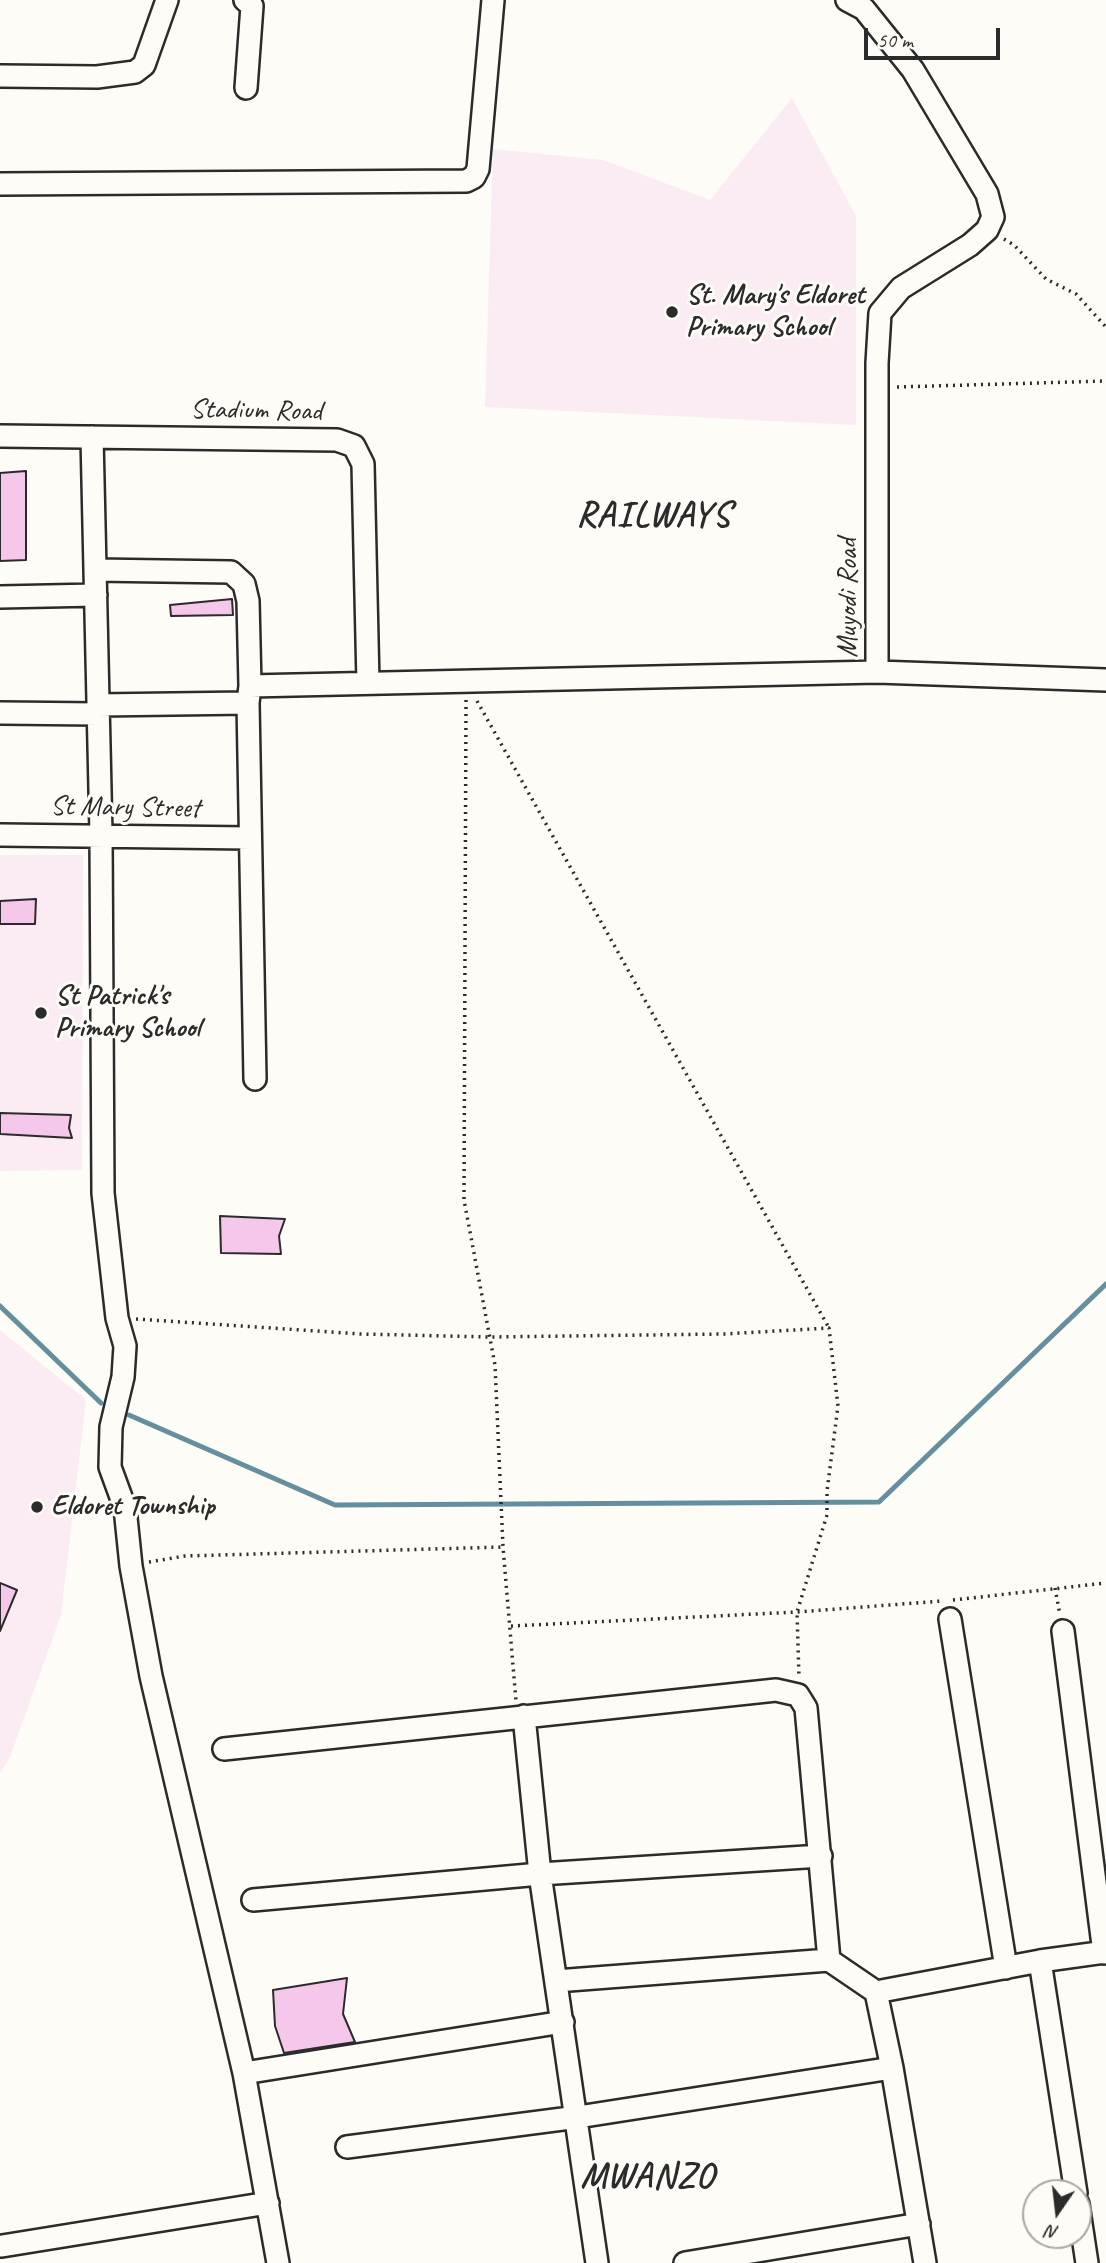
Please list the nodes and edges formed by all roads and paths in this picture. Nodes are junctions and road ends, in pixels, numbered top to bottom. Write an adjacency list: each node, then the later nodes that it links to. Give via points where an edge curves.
1 (167, 0): 5 (street, via 144,65 135,72 97,77)
2 (244, 0): 6 (street, via 252,6)
3 (493, 0): 7 (street, via 478,169 467,181)
4 (847, 0): 8 (street, via 864,9 913,70 987,194 993,217)
5 (0, 76)
6 (246, 88)
7 (0, 184)
8 (987, 230): 9 (path, via 1014,245 1046,279 1076,295); 11 (street, Muyodi Road, via 901,288 880,313)
9 (1106, 327)
10 (1106, 382): 11 (path)
11 (877, 388): 17 (street, Muyodi Road)
12 (0, 436): 13 (street, Stadium Road)
13 (92, 437): 14 (street); 20 (street, Stadium Road, via 337,440 354,446 363,464)
14 (96, 570): 15 (street); 21 (street, via 231,572 244,584 248,601)
15 (96, 595): 16 (street); 22 (street)
16 (0, 597)
17 (877, 672): 18 (street); 19 (street, Muyodi Road)
18 (1106, 680)
19 (466, 681): 20 (street, Muyodi Road); 29 (path); 30 (path, via 464,1200)
20 (368, 684): 21 (street, Muyodi Road)
21 (249, 694): 22 (street, Muyodi Road); 26 (street)
22 (98, 709): 23 (street, Muyodi Road); 24 (street)
23 (0, 713)
24 (101, 834): 25 (street, St Mary Street); 26 (street, St Mary Street); 28 (street, via 103,1193)
25 (0, 835)
26 (250, 838): 27 (street)
27 (255, 1079)
28 (117, 1318): 30 (path, via 361,1334); 32 (street, via 125,1346 111,1427 110,1467 125,1508)
29 (829, 1328): 30 (path); 35 (path, via 838,1406 827,1515)
30 (490, 1337): 31 (path)
31 (503, 1547): 32 (path, via 185,1556); 37 (path)
32 (131, 1566): 53 (street, via 151,1676)
33 (1106, 1583): 34 (path)
34 (1055, 1588): 35 (path); 38 (path)
35 (797, 1612): 37 (path); 39 (path)
36 (950, 1619): 48 (street)
37 (511, 1626): 40 (path)
38 (1063, 1631): 45 (street)
39 (798, 1695): 40 (street, via 776,1690); 42 (street, via 806,1709)
40 (521, 1716): 41 (street); 43 (street)
41 (224, 1749)
42 (821, 1856): 43 (street); 46 (street)
43 (540, 1874): 44 (street); 49 (street)
44 (253, 1900)
45 (1105, 1953): 47 (street)
46 (829, 1960): 49 (street); 50 (street)
47 (1040, 1961): 48 (street); 56 (street)
48 (1006, 1968): 50 (street)
49 (556, 1981): 51 (street)
50 (876, 1992): 52 (street)
51 (563, 2022): 53 (street); 54 (street)
52 (892, 2068): 54 (street); 58 (street)
53 (244, 2073): 57 (street)
54 (578, 2117): 55 (street); 61 (street)
55 (347, 2147)
56 (1074, 2179)
57 (268, 2203): 59 (street); 60 (street)
58 (919, 2224): 62 (street); 63 (street)
59 (2, 2251)
60 (278, 2263)
61 (597, 2263)
62 (685, 2263)
63 (925, 2263)

